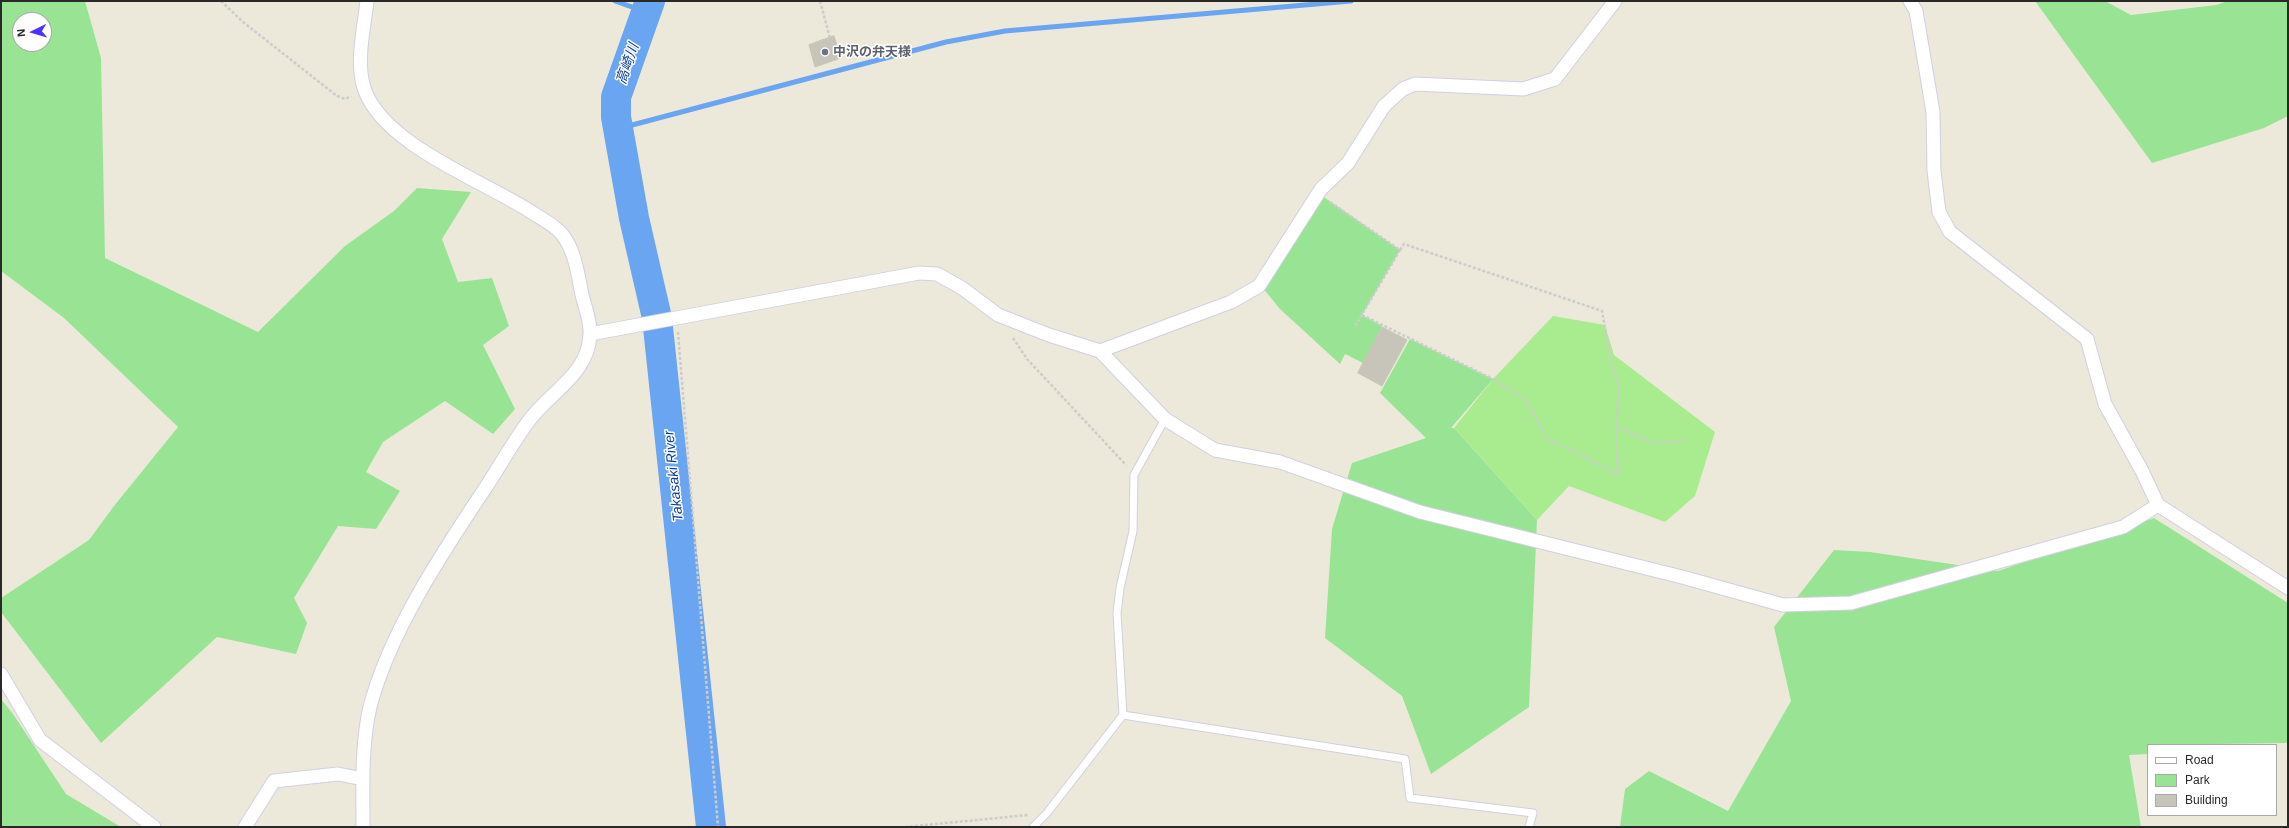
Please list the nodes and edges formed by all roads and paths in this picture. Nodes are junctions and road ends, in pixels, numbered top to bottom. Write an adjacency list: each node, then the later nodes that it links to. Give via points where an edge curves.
1 (221, 1): 7 (path, via 243,22 337,96 345,99)
2 (367, 1): 7 (street, via 362,56)
3 (820, 1): 6 (path)
4 (1616, 1): 8 (street, via 1555,79 1523,89 1415,84 1403,89 1384,106 1348,163)
5 (1910, 1): 20 (street, via 1916,11 1933,112 1934,171 1939,212 1950,232 2087,339 2105,404)
6 (830, 38)
7 (364, 90): 14 (street, via 376,112 409,142 525,208 561,233 571,249)
8 (1318, 193): 9 (path); 15 (street, via 1259,286 1231,302)
9 (1400, 250): 11 (path); 17 (path, via 1404,244 1602,310 1611,361 1619,387)
10 (998, 315): 12 (street, via 943,277 919,273); 15 (street); 19 (path, via 1027,359 1112,448)
11 (1362, 315): 13 (path); 17 (path, via 1493,379 1519,395 1525,399 1548,440 1618,475)
12 (676, 318): 14 (street); 29 (path)
13 (1354, 328)
14 (590, 334): 24 (street, via 585,358 579,368 532,418 454,536 399,632 382,669 370,706 365,733)
15 (1100, 351): 16 (street)
16 (1165, 418): 19 (lane); 20 (street, via 1215,450 1280,462 1420,512 1682,577 1783,605 1851,603 2123,527)
17 (1616, 427): 18 (path, via 1655,443)
18 (1682, 440)
19 (1134, 475): 23 (lane, via 1133,531 1117,613)
20 (2158, 505): 21 (street)
21 (2288, 588)
22 (1, 674): 26 (street, via 40,740)
23 (1124, 715): 25 (lane); 32 (lane, via 1405,759 1410,798 1533,813)
24 (363, 780): 27 (street, via 338,774 274,781); 28 (street)
25 (1047, 813): 30 (path); 31 (lane)
26 (154, 827)
27 (245, 827)
28 (364, 827)
29 (718, 827)
30 (905, 827)
31 (1033, 827)
32 (1529, 827)

